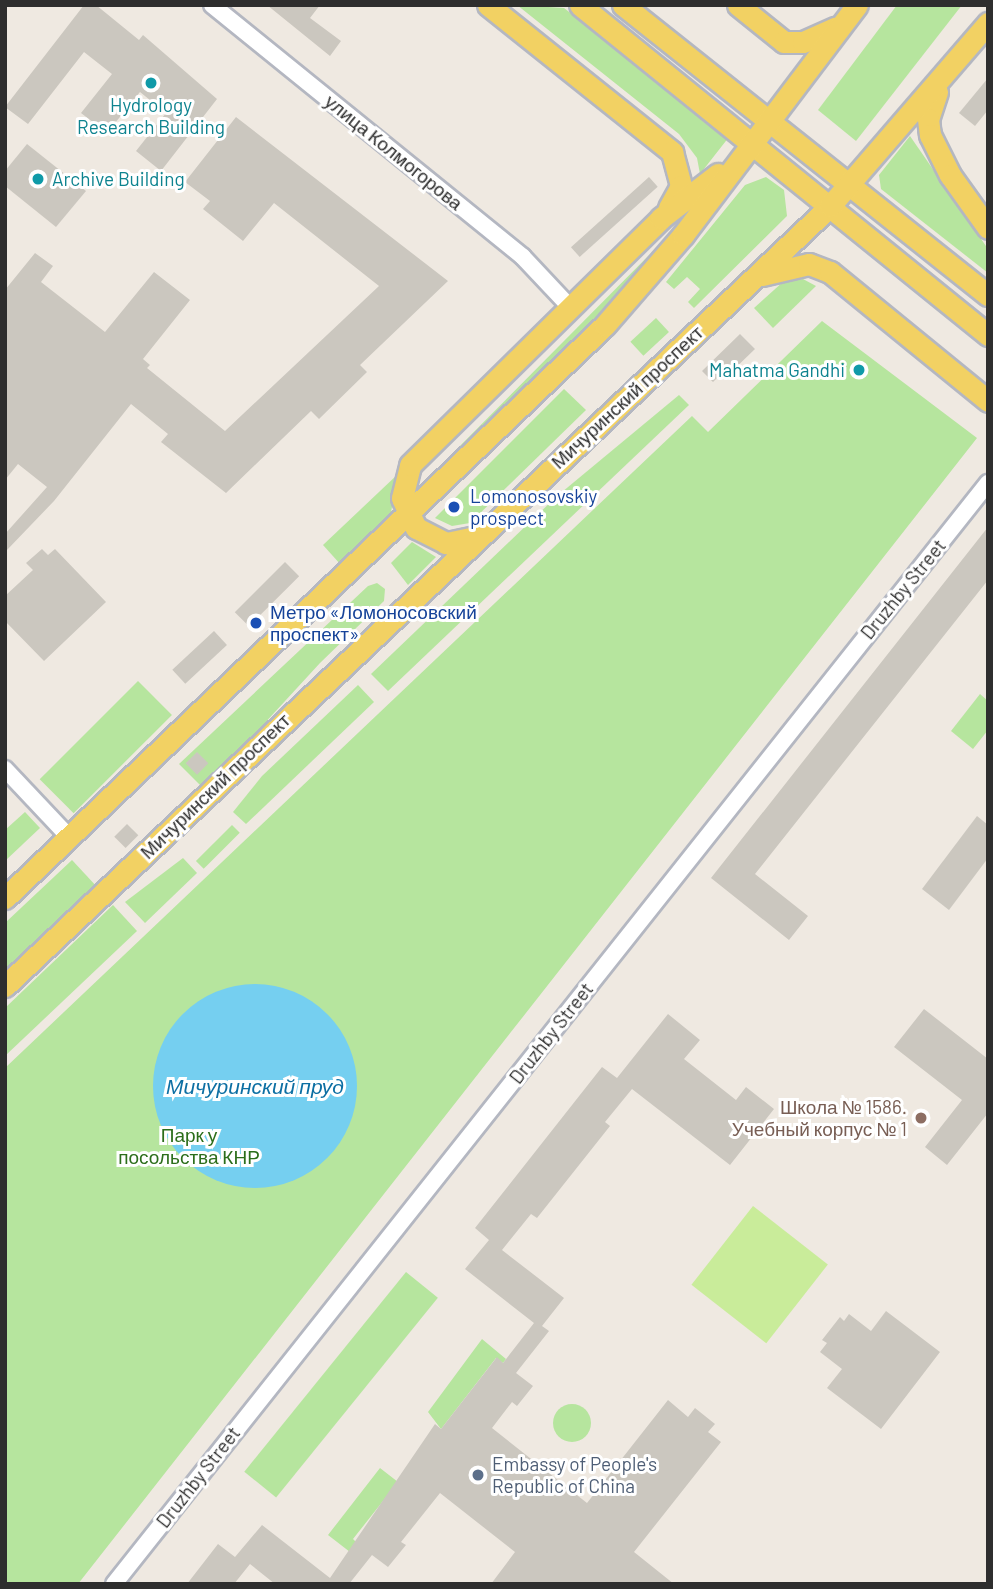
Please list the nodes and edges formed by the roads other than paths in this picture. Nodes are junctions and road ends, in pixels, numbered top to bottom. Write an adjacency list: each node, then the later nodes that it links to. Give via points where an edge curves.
1 (212, 5): 19 (street, улица Колмогорова, via 523,257)
2 (488, 5): 15 (main road, via 671,152 681,186)
3 (580, 5): 11 (main road)
4 (623, 5): 10 (main road)
5 (738, 5): 7 (main road, via 784,41 823,36)
6 (858, 5): 7 (main road)
7 (843, 23): 10 (main road)
8 (988, 23): 9 (main road, Мичуринский проспект)
9 (941, 80): 13 (main road, Мичуринский проспект); 16 (main road, via 928,120 930,135 950,175)
10 (773, 113): 11 (main road); 13 (main road, via 798,142)
11 (751, 142): 12 (main road); 14 (main road)
12 (736, 160): 15 (main road); 23 (main road, via 683,235 605,325)
13 (851, 184): 14 (main road, Мичуринский проспект); 18 (main road)
14 (830, 206): 17 (main road, Мичуринский проспект); 20 (main road)
15 (661, 218): 19 (main road)
16 (988, 228)
17 (754, 279): 21 (main road, via 793,265 820,267); 24 (main road, Мичуринский проспект)
18 (985, 292)
19 (570, 307): 23 (main road, via 410,466 402,487)
20 (988, 335)
21 (988, 401)
22 (988, 483): 29 (street, Druzhby Street)
23 (407, 515): 24 (main road, via 416,528 435,540 458,543); 26 (main road)
24 (480, 534): 28 (main road, Мичуринский проспект)
25 (5, 769): 26 (street)
26 (70, 838): 27 (main road)
27 (5, 898)
28 (5, 985)
29 (114, 1584)

